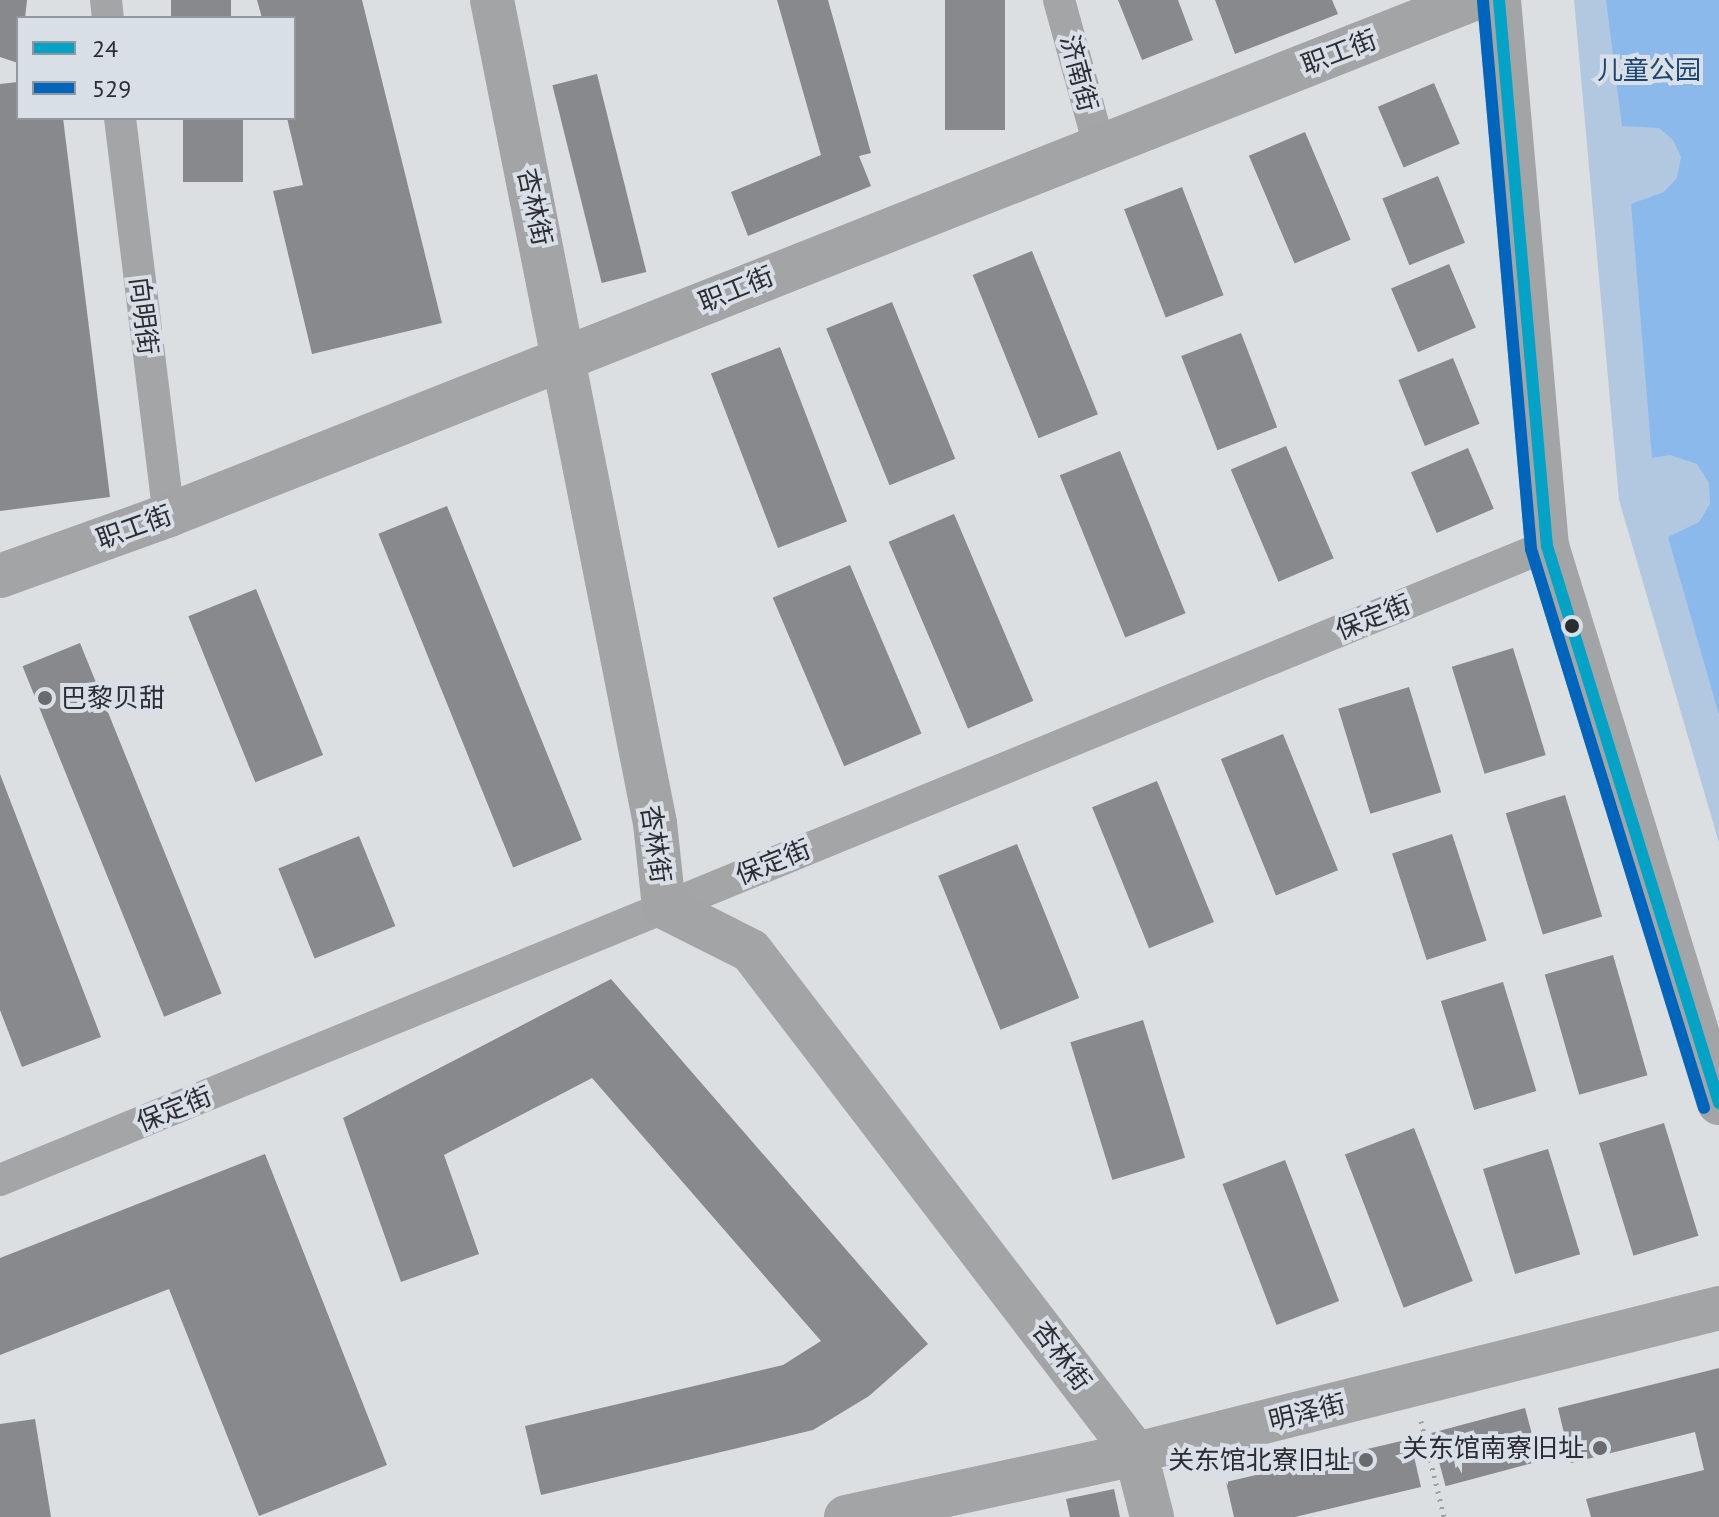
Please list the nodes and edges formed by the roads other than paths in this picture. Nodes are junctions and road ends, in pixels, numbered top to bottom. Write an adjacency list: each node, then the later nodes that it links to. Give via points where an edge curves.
1 (492, 0): 7 (street, 杏林街)
2 (1059, 0): 6 (street, 济南街)
3 (1471, 0): 6 (street, 职工街)
4 (1499, 0): 9 (street)
5 (120, 120): 8 (street, 向明街)
6 (1099, 145): 7 (street, 职工街)
7 (566, 357): 8 (street, 职工街); 11 (street, 杏林街, via 655,823)
8 (169, 515): 10 (street, 职工街)
9 (1547, 546): 11 (street, 保定街); 12 (street)
10 (0, 576)
11 (664, 907): 13 (street, 保定街); 15 (street, 杏林街, via 751,951)
12 (1719, 1103)
13 (0, 1180)
14 (1719, 1308): 15 (street, 明泽街)
15 (1136, 1454): 16 (street, 明泽街); 17 (street, 杏林街)
16 (846, 1517)
17 (1152, 1517)

